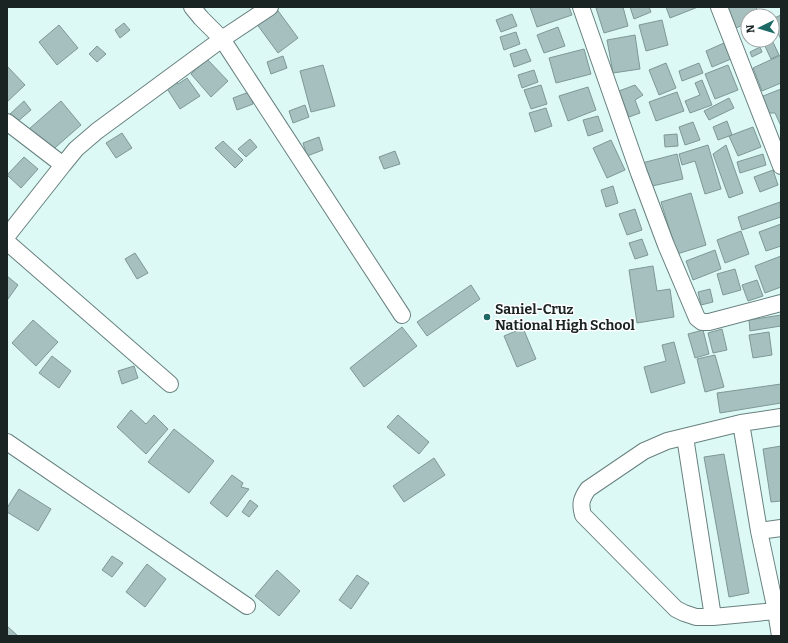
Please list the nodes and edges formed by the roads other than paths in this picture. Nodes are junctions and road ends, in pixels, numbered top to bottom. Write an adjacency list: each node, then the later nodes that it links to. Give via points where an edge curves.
1 (192, 7): 5 (street)
2 (270, 7): 5 (street)
3 (580, 7): 11 (street, via 639,173 697,318 702,322 709,322)
4 (719, 7): 8 (street)
5 (222, 39): 7 (street, via 85,140); 12 (street)
6 (7, 122): 7 (street)
7 (62, 165): 9 (street)
8 (781, 166)
9 (7, 236)
10 (7, 242): 13 (street)
11 (781, 302)
12 (402, 315)
13 (170, 384)
14 (781, 417): 15 (street)
15 (741, 423): 16 (street); 19 (street)
16 (685, 437): 22 (street); 22 (street, via 667,441 644,451 588,489 582,497 580,506 583,515 676,609 696,617)
17 (7, 442): 20 (street)
18 (781, 528): 19 (street)
19 (759, 531): 21 (street)
20 (247, 606)
21 (776, 611): 22 (street); 23 (street)
22 (713, 617)
23 (780, 636)

